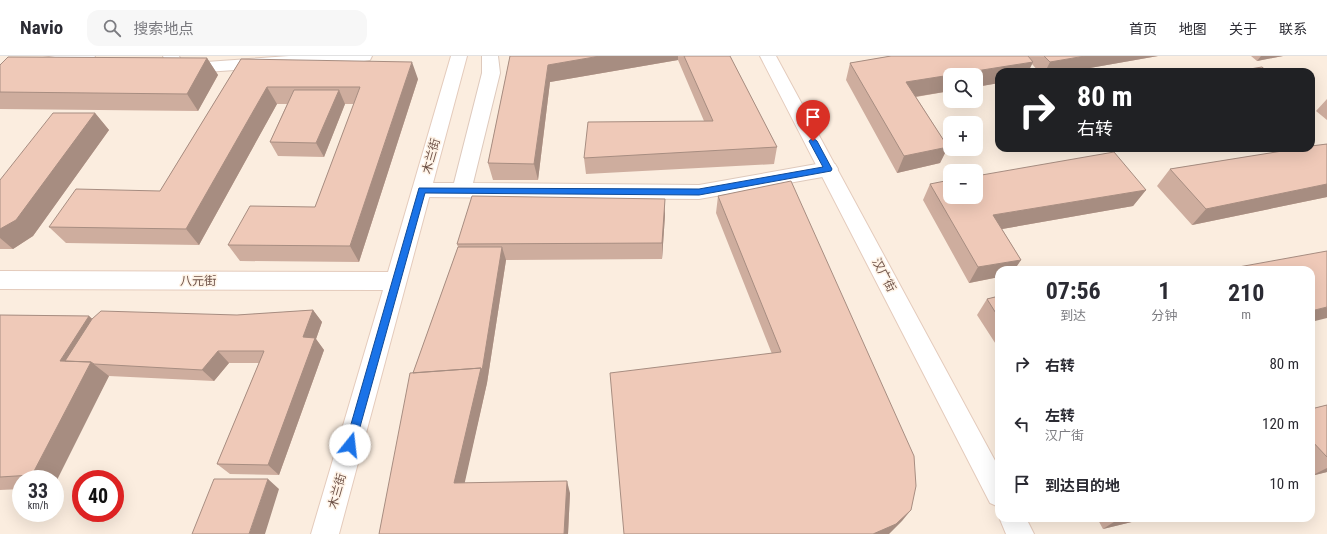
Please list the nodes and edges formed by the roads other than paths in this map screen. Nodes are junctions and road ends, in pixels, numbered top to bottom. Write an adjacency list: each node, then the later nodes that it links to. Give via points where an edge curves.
1 (87, 56): 7 (street)
2 (171, 56): 3 (street, via 174,64 192,68)
3 (364, 56)
4 (459, 56): 9 (street, 木兰街)
5 (490, 56): 10 (street, via 491,73)
6 (768, 56): 8 (street, 汉广街)
7 (0, 70)
8 (828, 169): 10 (street, via 699,192); 13 (street, 汉广街)
9 (422, 190): 10 (street); 12 (street, 木兰街)
10 (462, 190)
11 (0, 280): 12 (street, 八元街)
12 (396, 281): 15 (street, 木兰街)
13 (995, 486)
14 (1014, 522): 16 (street)
15 (325, 534)
16 (1020, 534)

